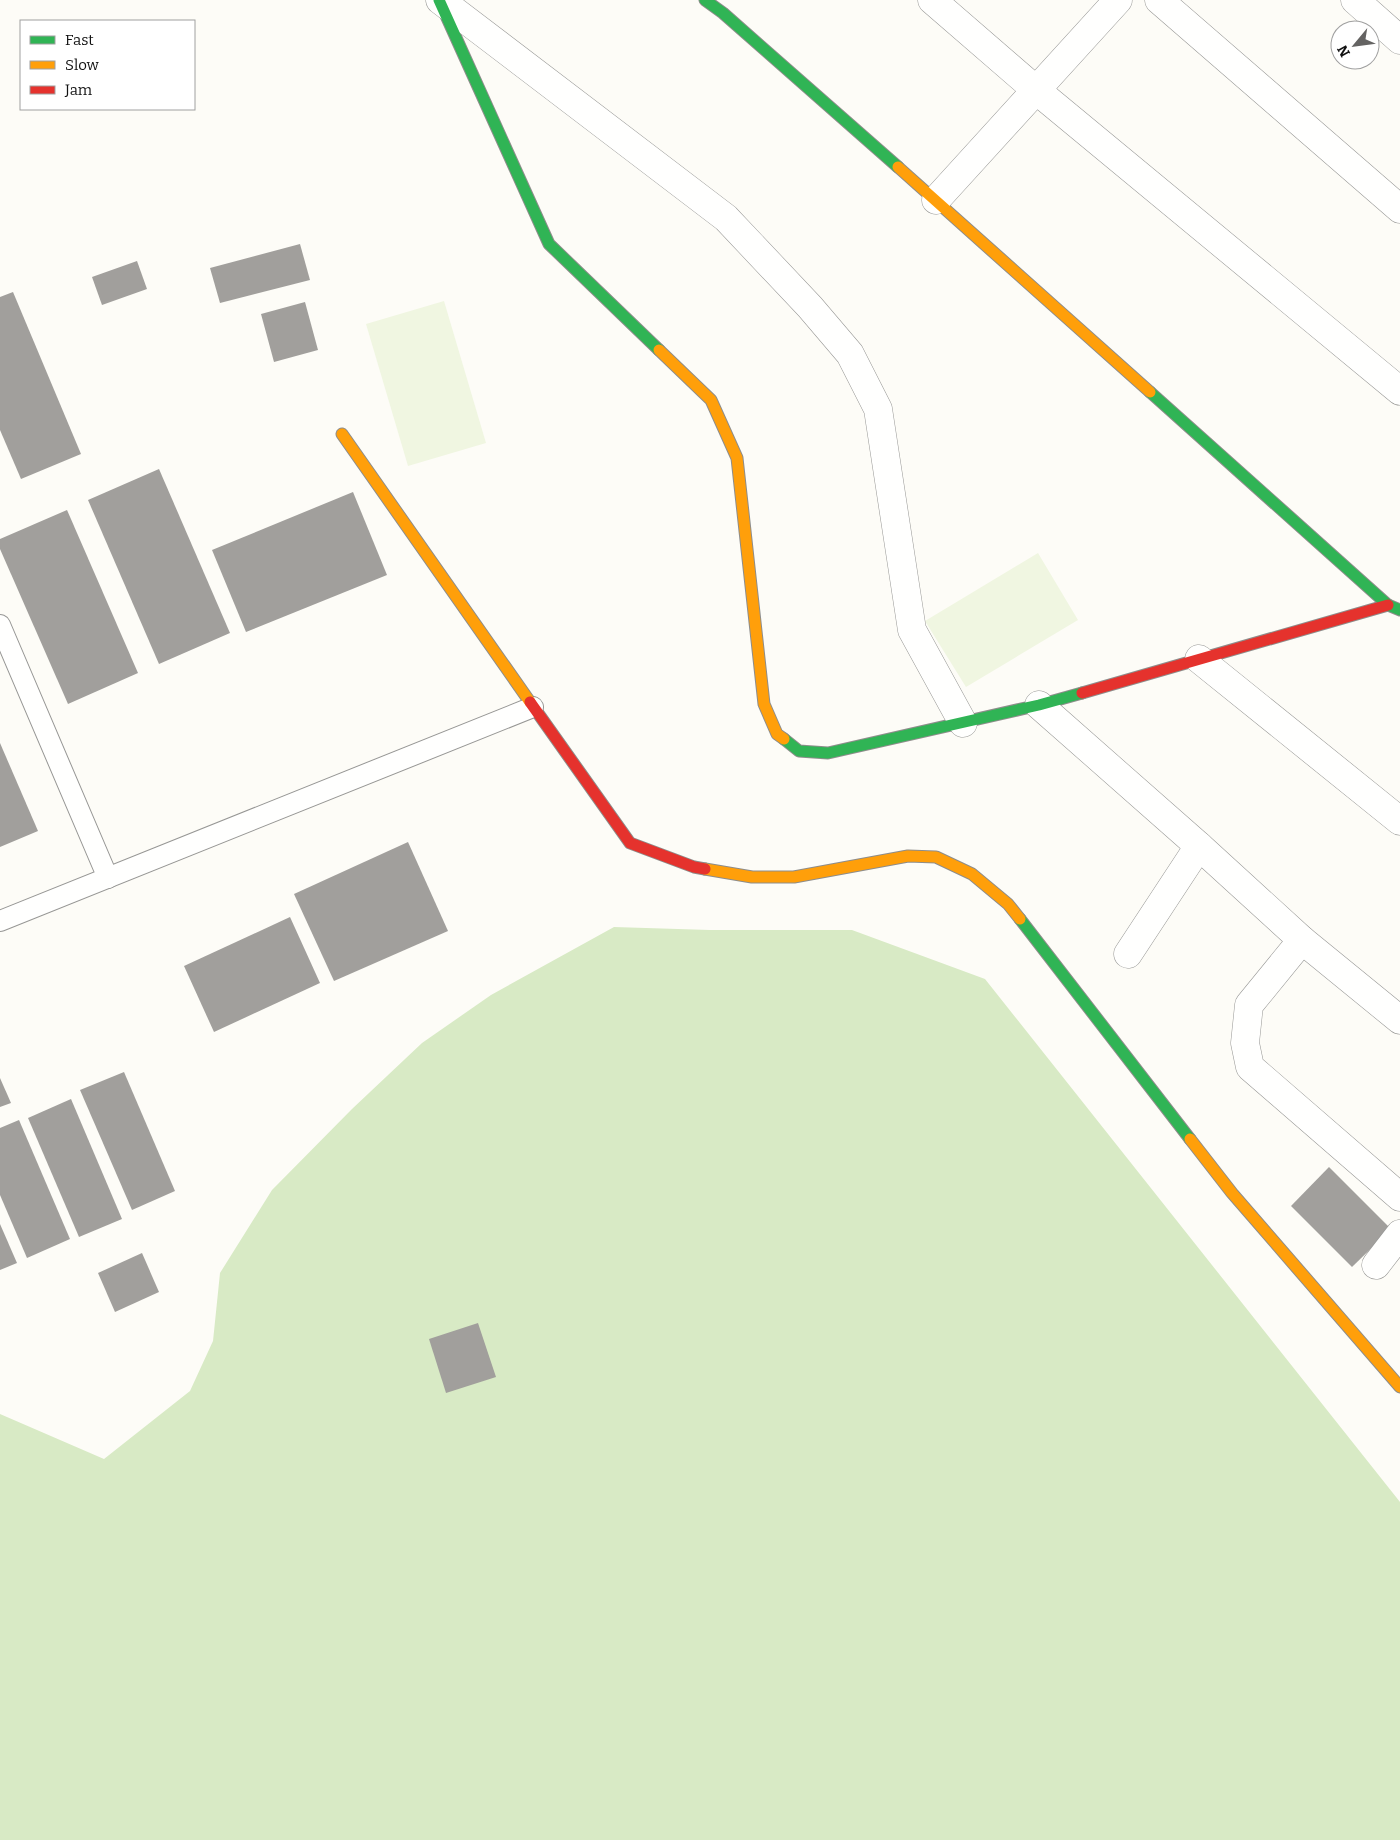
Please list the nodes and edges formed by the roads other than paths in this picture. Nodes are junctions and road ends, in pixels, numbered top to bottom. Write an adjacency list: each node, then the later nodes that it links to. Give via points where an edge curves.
1 (440, 0): 19 (street, via 726,218 850,354 878,409 912,630); 19 (street, via 549,244 712,400 737,458 764,704 776,734 800,751 828,753)
2 (705, 0): 9 (street)
3 (932, 0): 8 (street)
4 (1118, 0): 8 (street)
5 (1160, 0): 10 (street)
6 (1355, 0): 7 (street)
7 (1400, 40)
8 (1036, 90): 9 (street); 11 (street)
9 (936, 200): 13 (street)
10 (1400, 209)
11 (1400, 391)
12 (342, 434): 18 (street)
13 (1388, 605): 14 (street); 16 (street)
14 (1400, 610)
15 (0, 625): 22 (lane)
16 (1198, 659): 17 (street); 20 (street)
17 (1040, 705): 19 (street); 21 (street)
18 (533, 707): 22 (lane); 30 (street, via 630,843 694,867 752,877 794,878 908,856 936,857 972,874 1008,904 1232,1194)
19 (963, 724)
20 (1400, 821)
21 (1199, 846): 24 (street); 25 (street)
22 (108, 878): 23 (lane)
23 (0, 921)
24 (1302, 940): 26 (street); 27 (street, via 1249,1005 1245,1043 1250,1067)
25 (1128, 954)
26 (1400, 1020)
27 (1400, 1197)
28 (1400, 1234): 29 (street)
29 (1376, 1265)
30 (1400, 1387)

